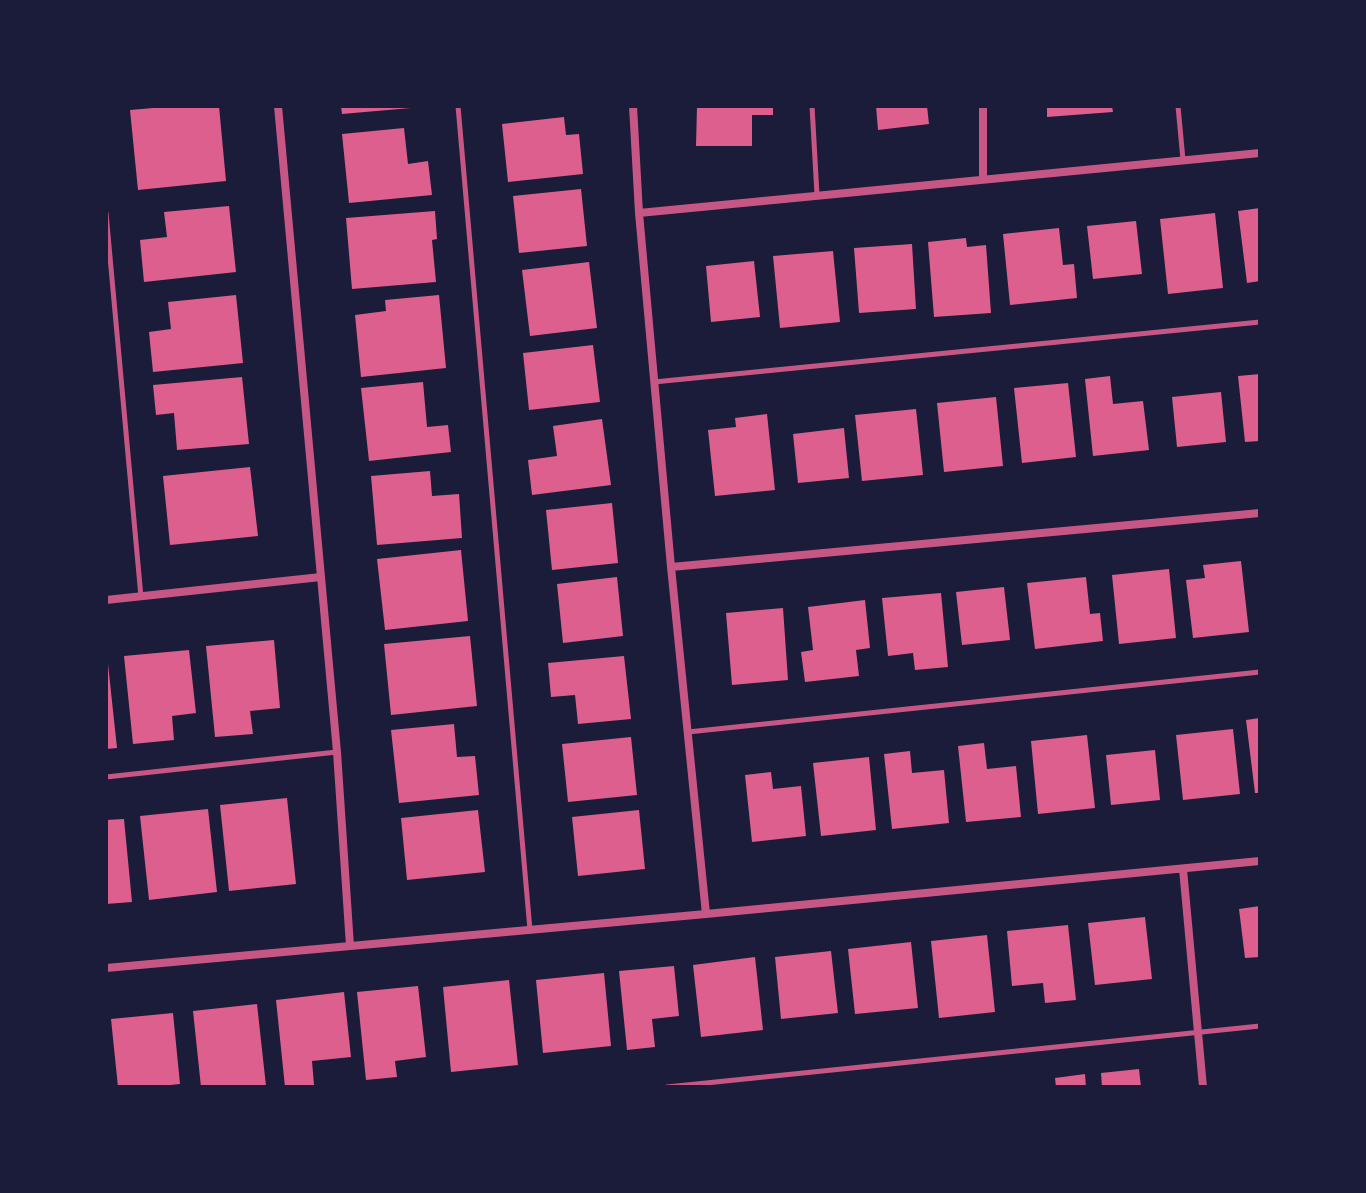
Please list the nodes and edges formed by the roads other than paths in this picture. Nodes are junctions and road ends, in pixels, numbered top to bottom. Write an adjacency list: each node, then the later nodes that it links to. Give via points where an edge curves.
1 (278, 106): 17 (street)
2 (458, 106): 27 (lane)
3 (633, 106): 12 (street)
4 (812, 106): 10 (lane)
5 (983, 106): 9 (street)
6 (1178, 106): 8 (lane)
7 (1260, 153): 8 (street)
8 (1183, 160): 9 (street)
9 (983, 179): 10 (street)
10 (817, 195): 12 (street)
11 (106, 213): 18 (lane)
12 (639, 213): 14 (street)
13 (1260, 322): 14 (lane)
14 (654, 382): 16 (street)
15 (1260, 513): 16 (street)
16 (671, 567): 21 (street)
17 (321, 577): 18 (street); 22 (street)
18 (141, 597): 19 (street)
19 (106, 600)
20 (1260, 672): 21 (lane)
21 (688, 732): 26 (street)
22 (337, 752): 23 (lane); 28 (street)
23 (106, 777)
24 (1260, 861): 25 (street)
25 (1183, 869): 26 (street); 31 (street)
26 (706, 914): 27 (street)
27 (530, 930): 28 (street)
28 (350, 946): 29 (street)
29 (106, 968)
30 (1260, 1026): 31 (lane)
31 (1198, 1034): 32 (lane); 33 (street)
32 (667, 1087)
33 (1203, 1087)

